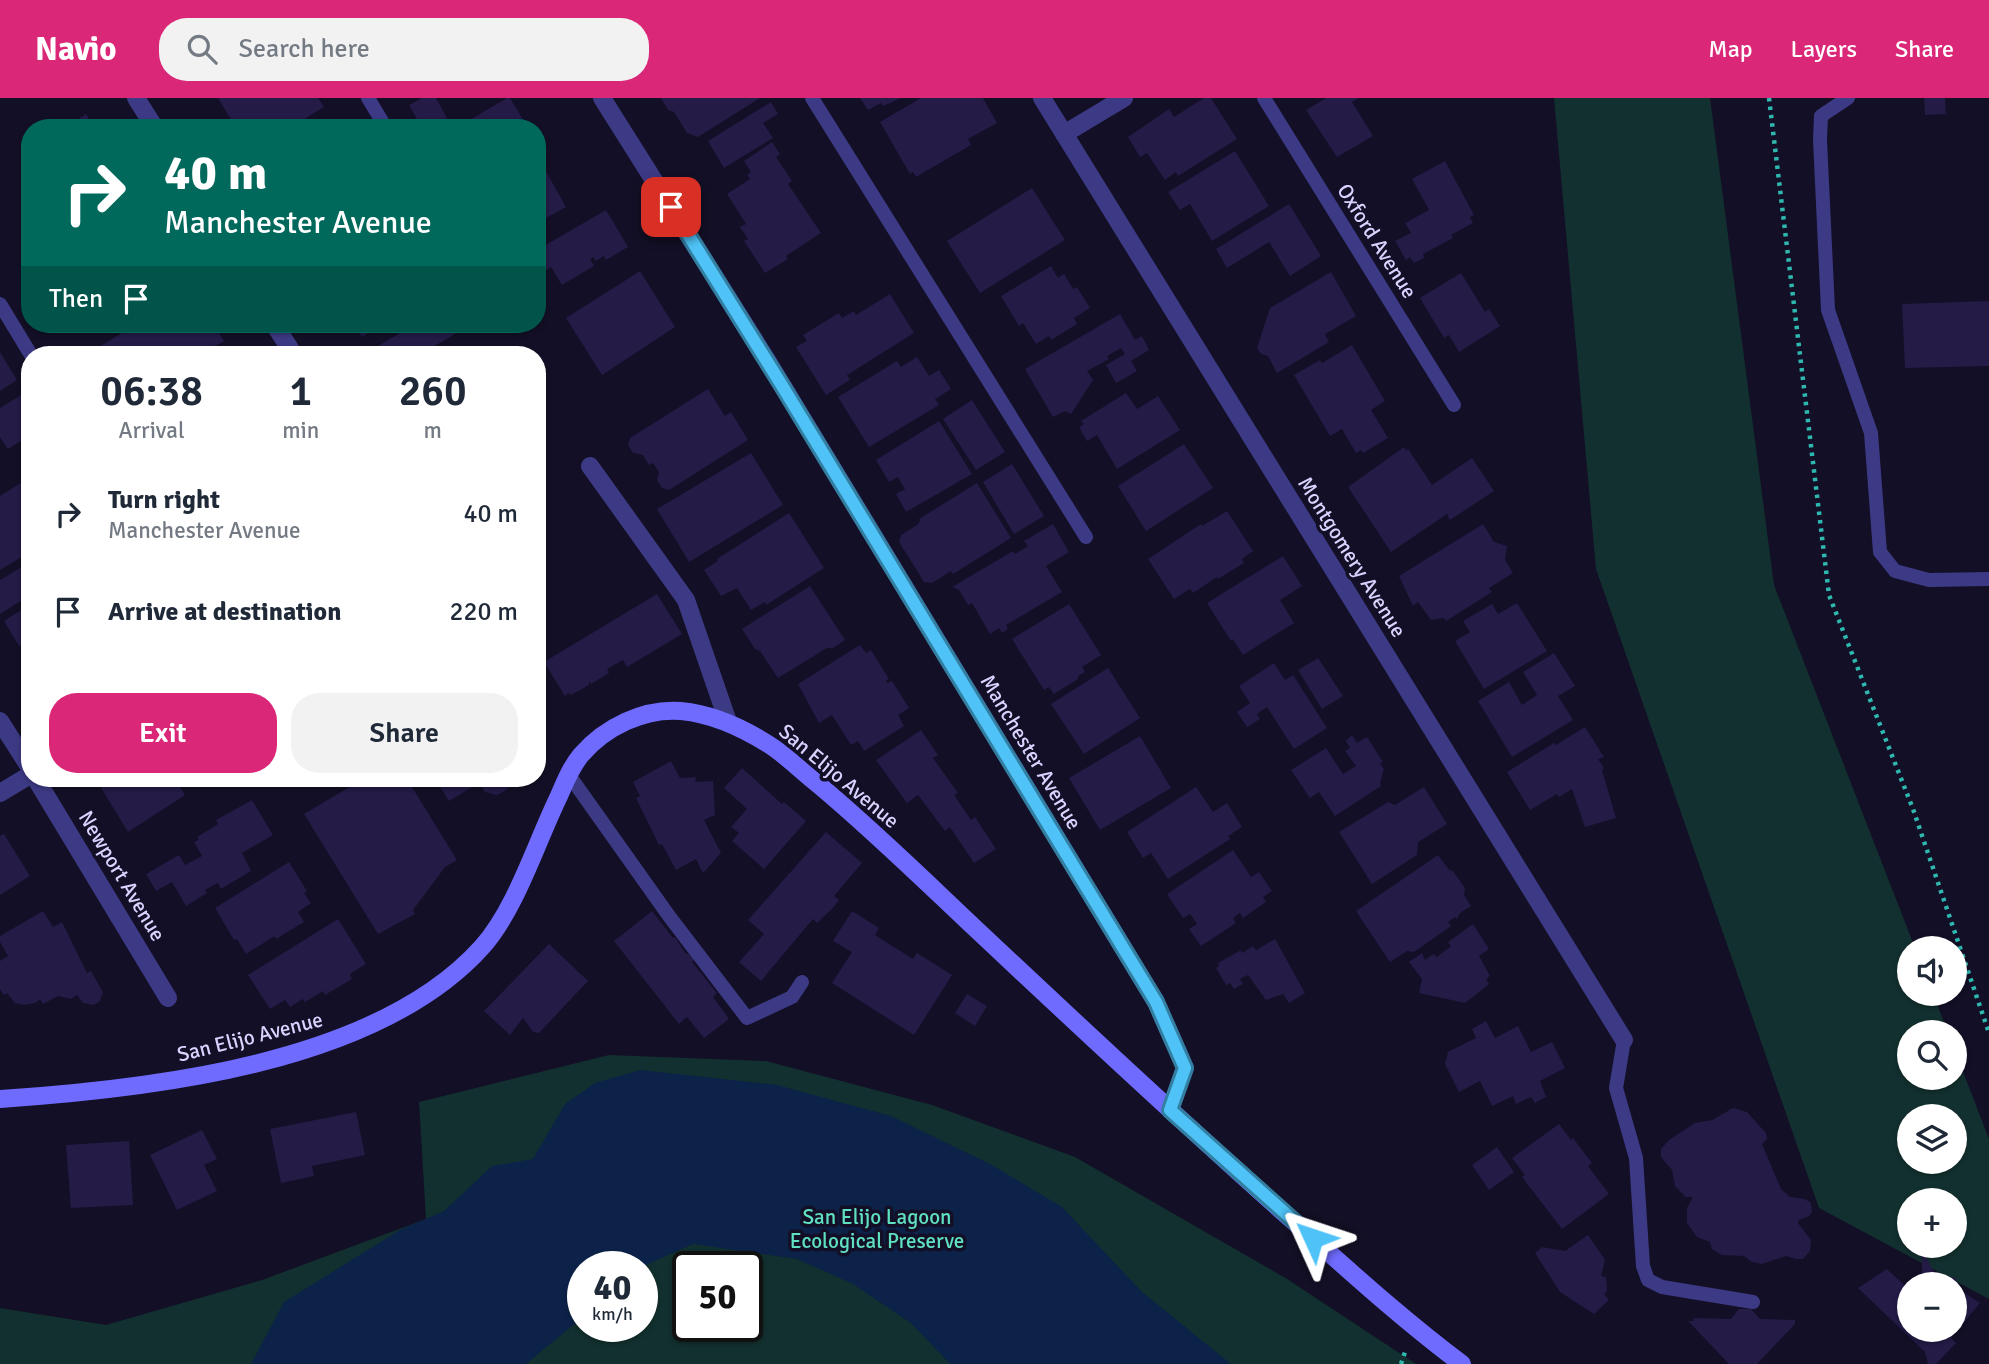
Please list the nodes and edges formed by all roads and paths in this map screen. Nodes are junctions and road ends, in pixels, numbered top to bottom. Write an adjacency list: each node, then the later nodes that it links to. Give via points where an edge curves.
1 (136, 98): 10 (street)
2 (368, 98): 11 (lane)
3 (602, 98): 31 (street, Manchester Avenue, via 1156,1002 1185,1068)
4 (812, 98): 17 (lane)
5 (1042, 98): 12 (street, Montgomery Avenue)
6 (1124, 98): 12 (street)
7 (1264, 98): 15 (lane, Oxford Avenue)
8 (1769, 98): 28 (path, via 1829,595 1913,810)
9 (1848, 98): 18 (lane, via 1821,116 1828,310 1871,433 1880,552 1895,571 1929,580)
10 (149, 119)
11 (381, 119)
12 (1064, 134): 29 (street, Montgomery Avenue)
13 (0, 303): 14 (lane)
14 (26, 346)
15 (1454, 405)
16 (590, 466): 20 (street, via 686,600)
17 (1086, 537)
18 (1989, 579)
19 (0, 721): 21 (street)
20 (728, 722): 22 (main road, San Elijo Avenue, via 681,711 645,714 601,737 578,757); 31 (main road, San Elijo Avenue, via 771,745 849,810)
21 (21, 754)
22 (569, 775): 26 (lane, via 747,1018 792,997); 30 (main road, San Elijo Avenue, via 499,923 465,964 426,996 381,1021 292,1054 193,1077)
23 (21, 780): 25 (street)
24 (41, 787): 27 (street, Newport Avenue)
25 (0, 793)
26 (802, 982)
27 (168, 998)
28 (1989, 1033)
29 (1624, 1040): 32 (lane, via 1616,1088 1636,1158 1643,1266 1648,1280 1662,1287)
30 (0, 1099)
31 (1170, 1110): 33 (main road, via 1414,1328)
32 (1753, 1302)
33 (1462, 1364)

